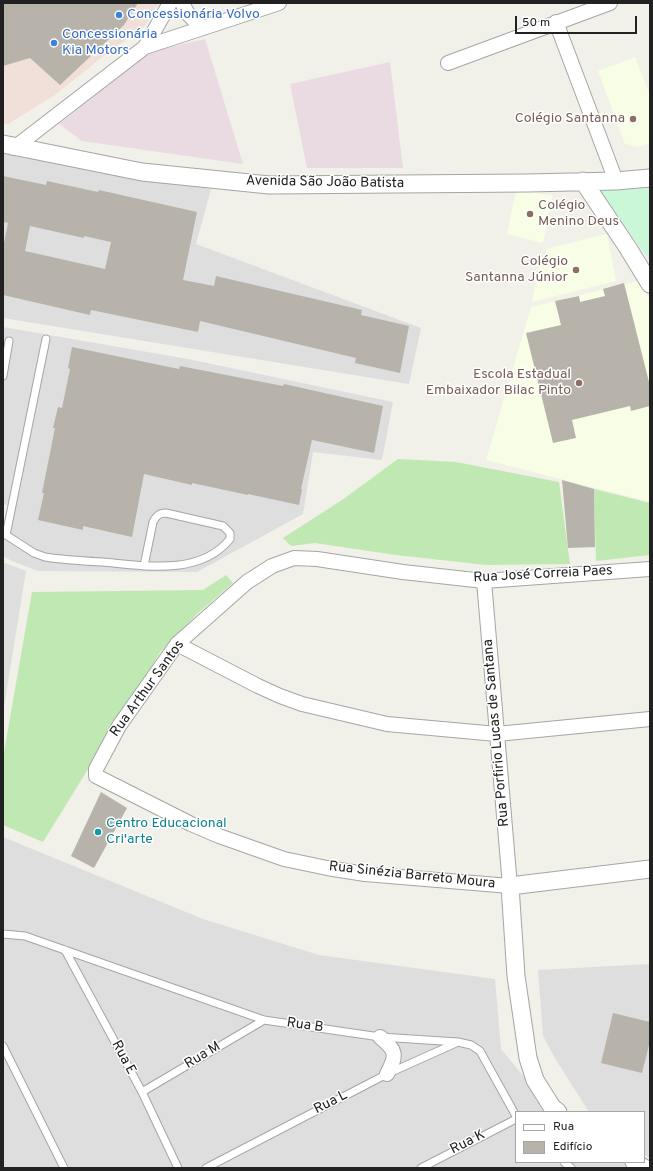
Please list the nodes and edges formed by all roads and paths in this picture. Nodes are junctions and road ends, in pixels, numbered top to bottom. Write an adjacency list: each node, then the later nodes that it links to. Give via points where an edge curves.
1 (170, 3): 7 (street)
2 (182, 3): 6 (street, via 188,14)
3 (278, 3): 6 (street)
4 (610, 3): 5 (street)
5 (556, 22): 8 (street); 12 (street)
6 (201, 27): 7 (street)
7 (144, 47): 9 (street)
8 (448, 63)
9 (8, 146): 11 (street, Avenida São João Batista, via 142,172 269,185)
10 (650, 178): 12 (street, Avenida São João Batista)
11 (583, 181): 12 (street, Avenida São João Batista); 13 (street)
12 (616, 181)
13 (650, 284)
14 (46, 339): 17 (lane)
15 (9, 341): 16 (lane)
16 (3, 376)
17 (5, 534): 19 (lane, via 29,550 51,558)
18 (317, 559): 21 (street, Rua José Correia Paes); 22 (street, Rua Arthur Santos, via 294,558 272,566 246,582)
19 (148, 566): 19 (lane, via 188,564 207,558 225,546 230,539 230,533 223,526 160,513 153,522)
20 (650, 569): 21 (street, Rua José Correia Paes)
21 (484, 581): 24 (street, Rua Porfirio Lucas de Santana)
22 (177, 644): 24 (street, via 258,686 302,704 386,724); 25 (street, Rua Arthur Santos, via 119,726 96,769)
23 (650, 719): 24 (street)
24 (497, 734): 27 (street, Rua Porfirio Lucas de Santana)
25 (96, 776): 27 (street, Rua Sinézia Barreto Moura, via 191,824 284,859 365,874)
26 (650, 870): 27 (street, Rua Sinézia Barreto Moura)
27 (510, 886): 36 (street, via 516,976 528,1058 535,1080)
28 (3, 934): 29 (lane, Rua B, via 25,936)
29 (65, 950): 30 (lane, Rua B); 35 (lane, Rua E)
30 (264, 1020): 31 (lane, Rua B); 35 (lane, Rua M)
31 (380, 1037): 32 (lane, Rua B); 34 (street, via 391,1046 394,1057)
32 (458, 1042): 34 (lane, Rua L); 37 (lane, Rua B, via 471,1045 480,1051)
33 (3, 1046): 39 (lane)
34 (388, 1074): 41 (lane, Rua L)
35 (142, 1092): 40 (lane, Rua E)
36 (557, 1111)
37 (515, 1115)
38 (515, 1118): 42 (lane, Rua K)
39 (64, 1168)
40 (178, 1168)
41 (206, 1168)
42 (421, 1168)

